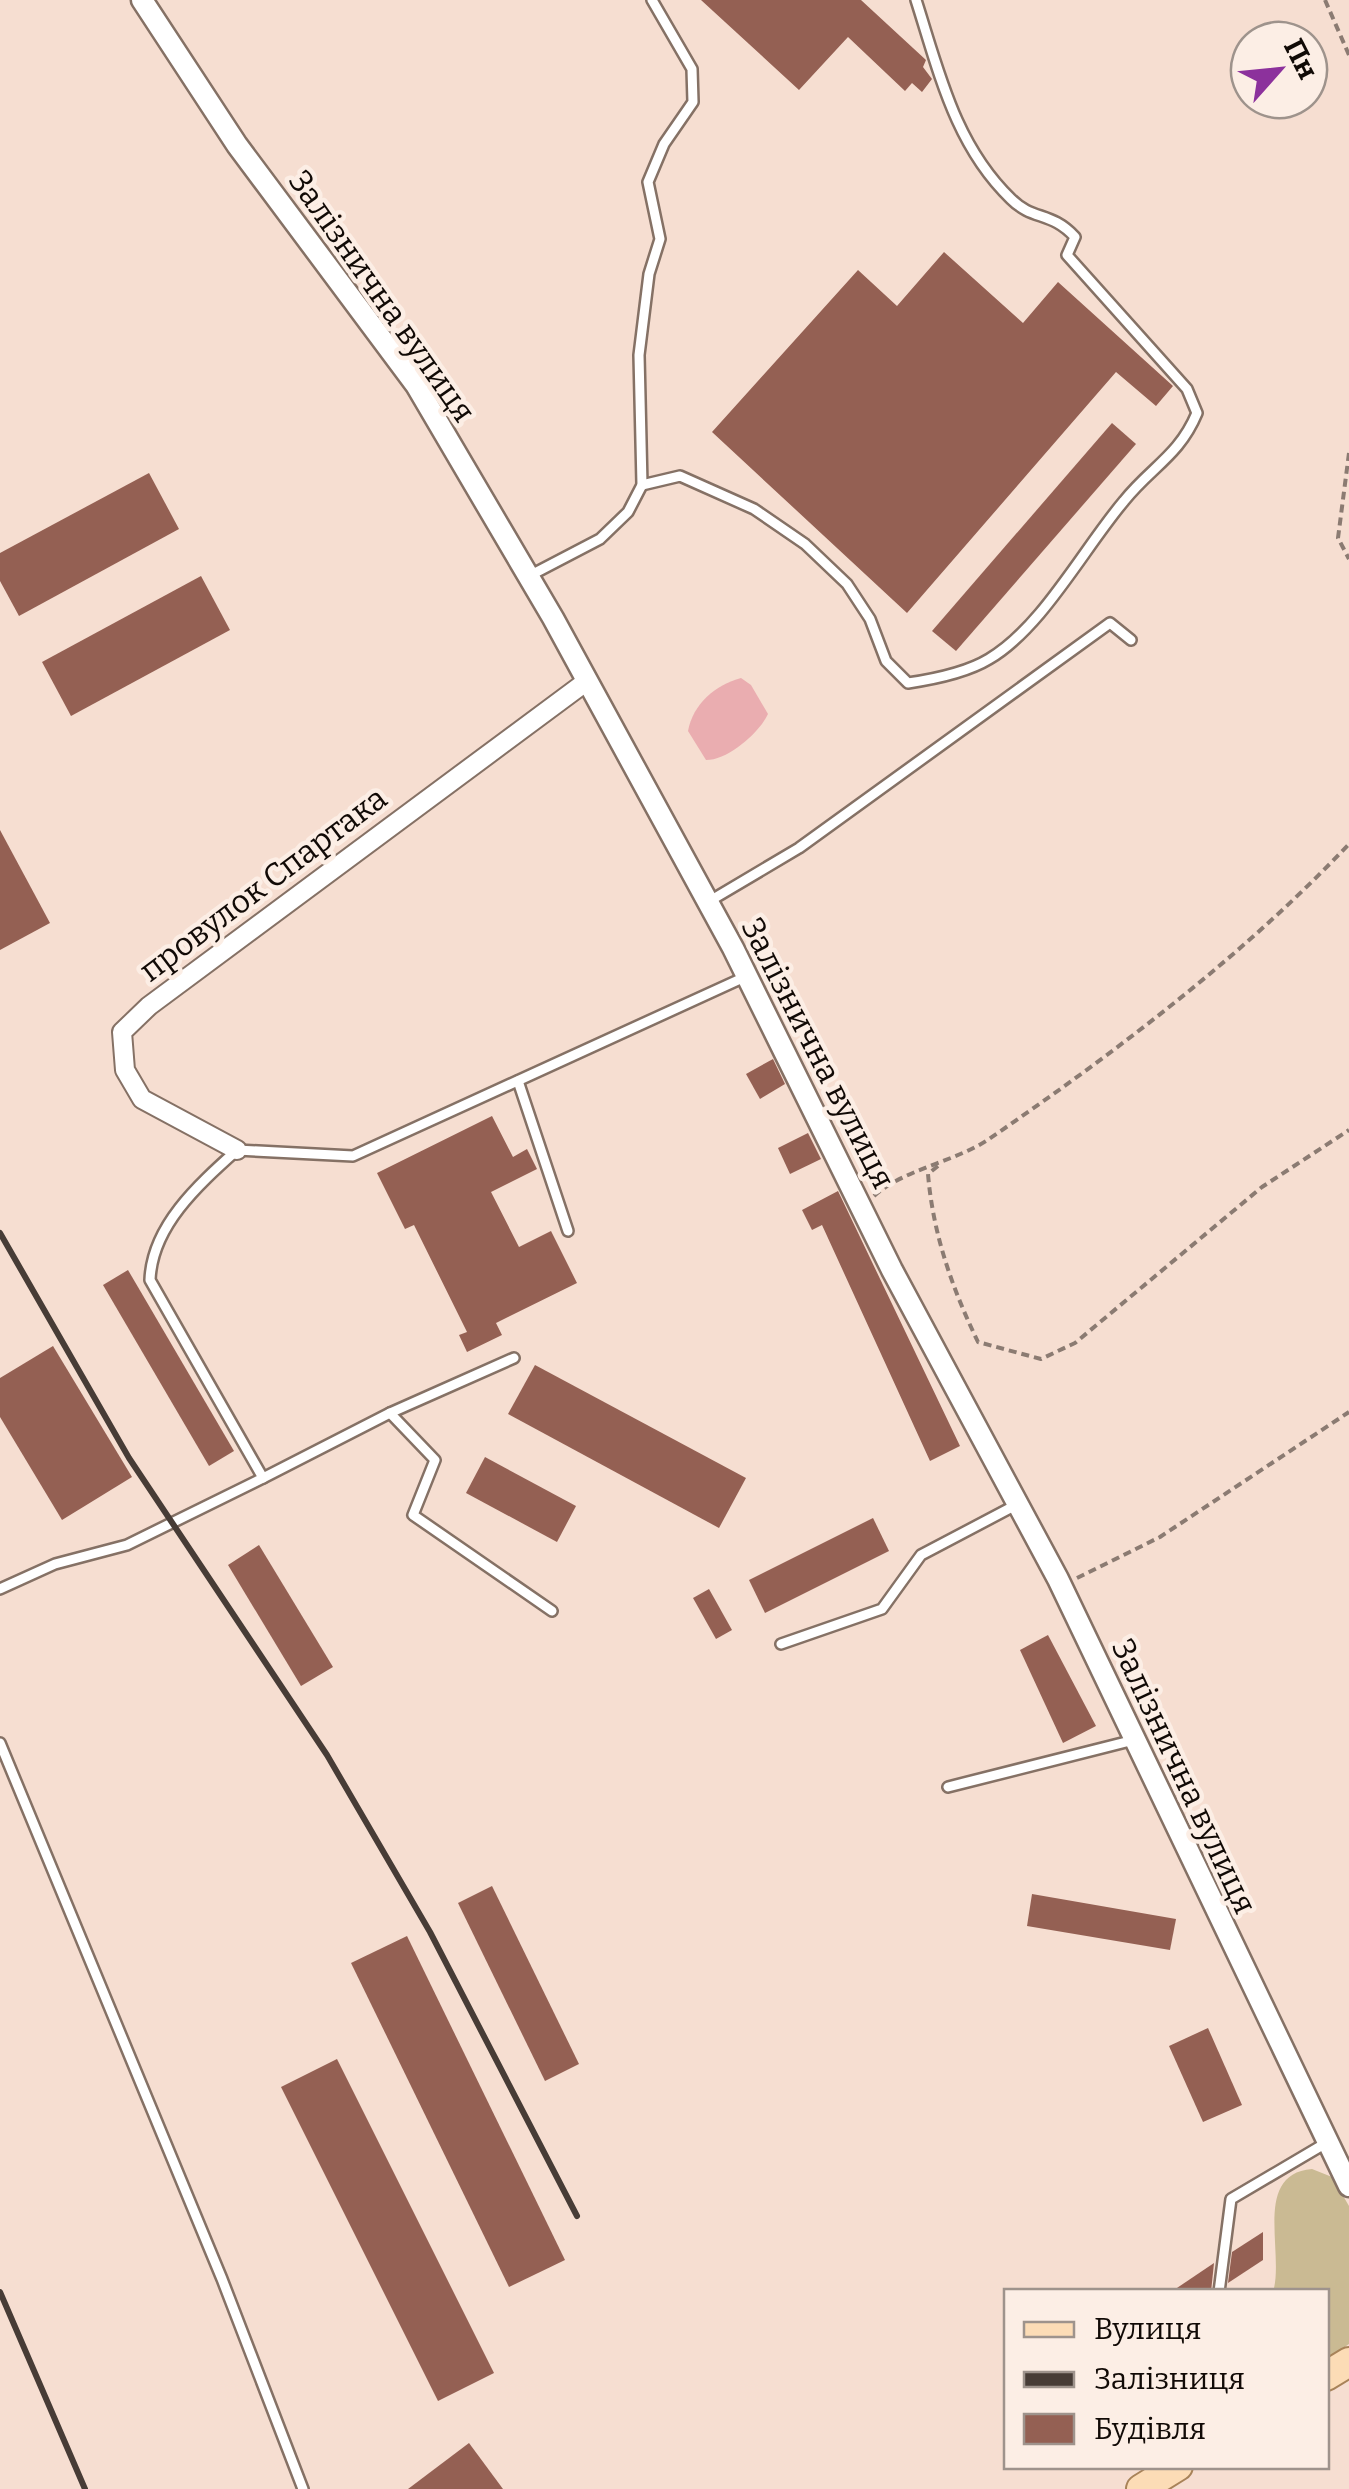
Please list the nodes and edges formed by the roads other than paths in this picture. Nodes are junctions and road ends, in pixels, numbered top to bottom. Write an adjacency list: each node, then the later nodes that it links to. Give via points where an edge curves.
1 (142, 0): 5 (street, Залізнична вулиця, via 237,146 416,385)
2 (652, 0): 4 (lane, via 692,69 692,102 648,182 660,239 638,355)
3 (916, 0): 4 (lane, via 967,146 1014,202 1059,219 1075,237 1067,255 1187,389 1196,413 1185,441 1126,497 1015,640 987,661 908,682 886,660 846,584 805,544 754,510 680,476)
4 (642, 485): 5 (lane, via 628,512 600,538)
5 (528, 576): 7 (street, Залізнична вулиця)
6 (1131, 640): 8 (lane, via 1110,623 800,848)
7 (587, 681): 8 (street, Залізнична вулиця); 11 (street, провулок Спартака, via 122,1032 125,1070 142,1099)
8 (708, 902): 9 (street, Залізнична вулиця)
9 (747, 976): 10 (lane); 16 (street, Залізнична вулиця)
10 (518, 1081): 11 (lane, via 353,1156); 12 (lane)
11 (237, 1150): 15 (lane, via 168,1224 151,1253 150,1280)
12 (568, 1230)
13 (514, 1358): 14 (lane)
14 (390, 1412): 15 (lane); 18 (lane, via 434,1460 413,1515)
15 (263, 1478): 17 (lane, via 127,1545 55,1564)
16 (1016, 1505): 19 (lane, via 921,1554 882,1609); 20 (street, Залізнична вулиця)
17 (0, 1588)
18 (552, 1611)
19 (781, 1644)
20 (1134, 1740): 22 (lane); 23 (street, Залізнична вулиця)
21 (0, 1743): 28 (lane)
22 (948, 1788)
23 (1326, 2142): 24 (street, Залізнична вулиця); 25 (lane, via 1231,2199)
24 (1349, 2186)
25 (1219, 2289)
26 (1172, 2469): 27 (main road)
27 (1144, 2483)
28 (303, 2489)

